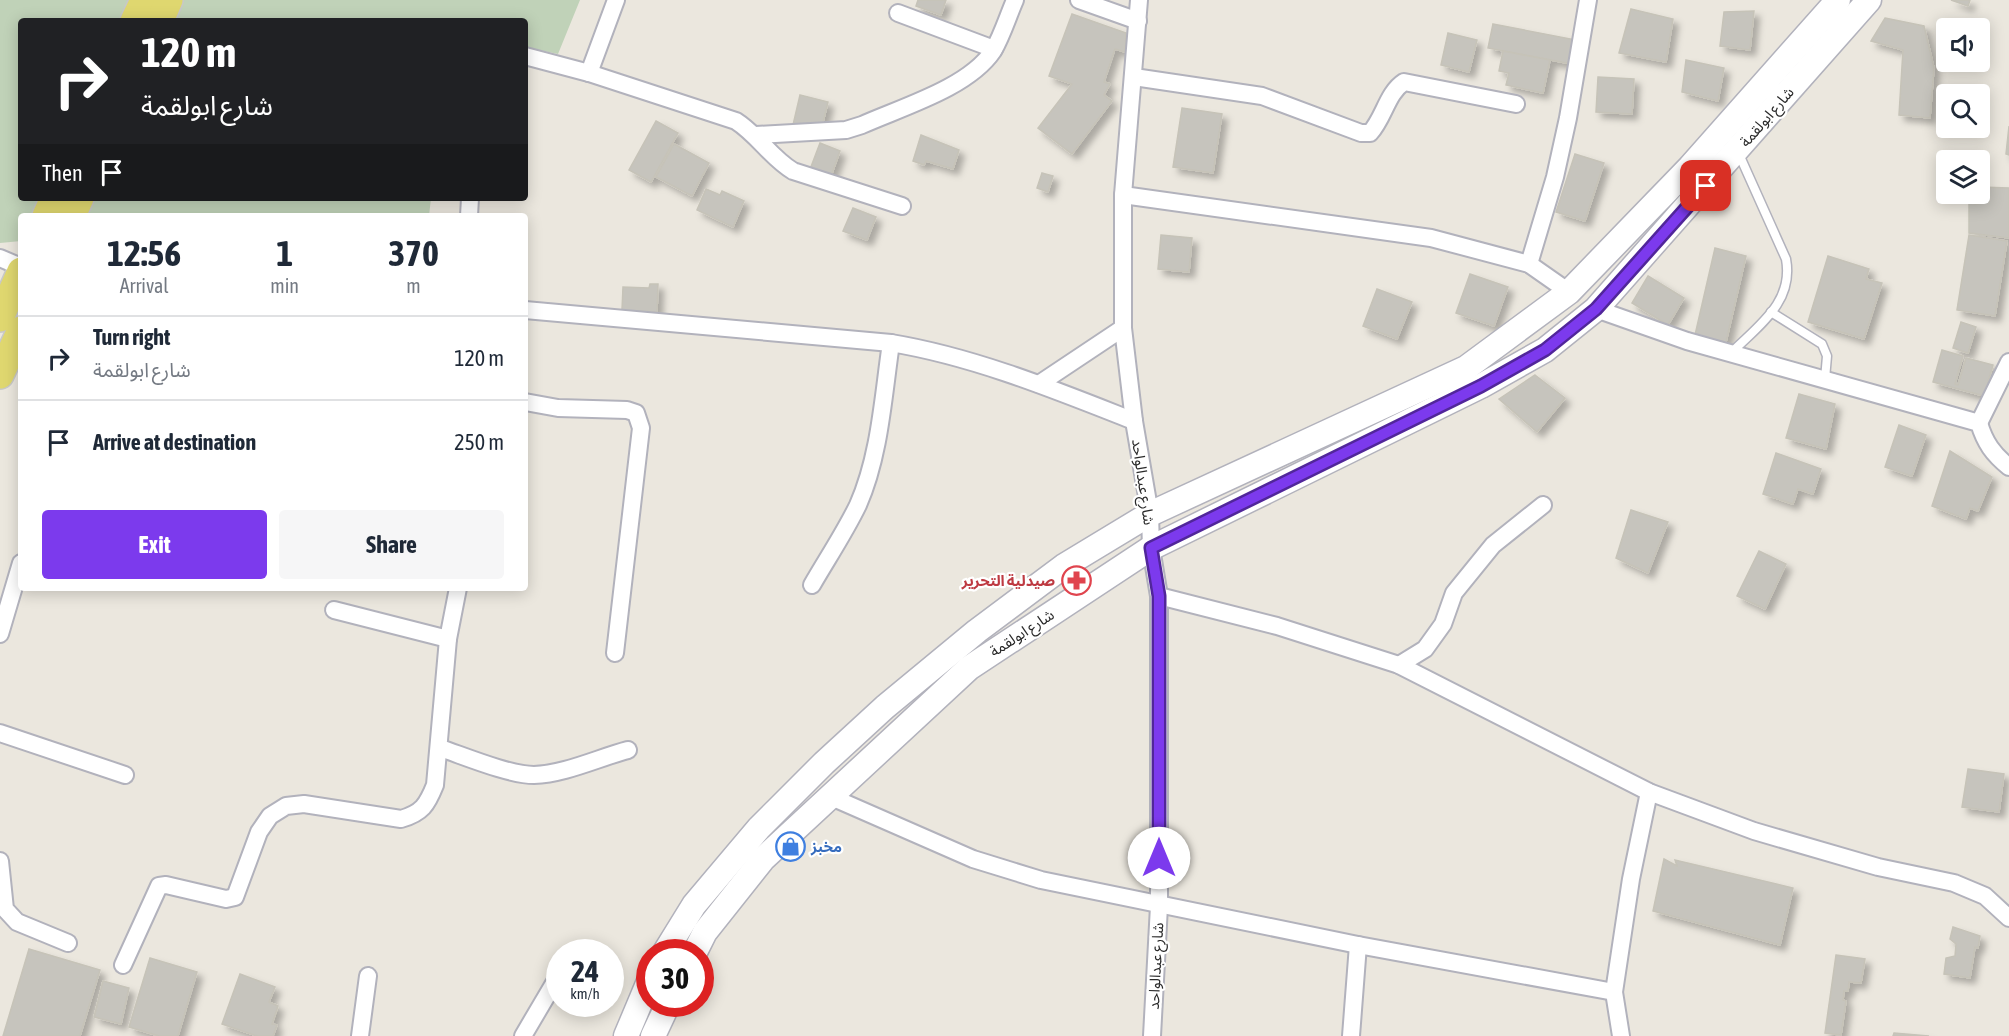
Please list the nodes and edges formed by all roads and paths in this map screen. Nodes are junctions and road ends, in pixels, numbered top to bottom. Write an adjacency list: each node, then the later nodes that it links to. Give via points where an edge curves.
1 (144, 0): 11 (main road)
2 (169, 0): 12 (main road)
3 (616, 0): 16 (street)
4 (1015, 0): 14 (street)
5 (1079, 0): 13 (street)
6 (1139, 0): 13 (street, شارع عبدالواحد)
7 (1588, 0): 24 (street, via 1555,177)
8 (1838, 0): 27 (street, شارع ابولقمة, via 1690,167)
9 (1869, 0): 20 (street, شارع ابولقمة)
10 (898, 12): 14 (street)
11 (135, 18)
12 (161, 18)
13 (1138, 21): 17 (street, شارع عبدالواحد)
14 (994, 49): 19 (street, via 965,78 862,125 846,130)
15 (528, 57): 16 (street)
16 (589, 73): 19 (street, via 736,121)
17 (1134, 77): 18 (street, via 1262,96 1361,133 1370,133 1376,126 1396,87 1404,82); 21 (street, شارع عبدالواحد)
18 (1516, 104)
19 (756, 135): 22 (street, via 793,171)
20 (1737, 151): 28 (street, شارع ابولقمة); 30 (lane, via 1786,259 1789,275 1785,292)
21 (1123, 195): 24 (street, via 1431,238); 32 (street, شارع عبدالواحد)
22 (902, 207)
23 (0, 258): 25 (street)
24 (1529, 264): 27 (street)
25 (18, 267)
26 (18, 276): 31 (main road)
27 (1569, 292): 45 (street, شارع ابولقمة, via 1466,368)
28 (1596, 309): 35 (street); 46 (street, شارع ابولقمة, via 1545,350 1481,386)
29 (528, 310): 34 (street)
30 (1771, 312): 35 (lane); 38 (lane, via 1822,344 1827,356)
31 (0, 318)
32 (1123, 328): 39 (street); 41 (street, شارع عبدالواحد)
33 (18, 336): 37 (main road)
34 (891, 343): 39 (street, via 924,349); 48 (street, via 875,452 867,478 858,505)
35 (1730, 353): 38 (street)
36 (2009, 362): 42 (street)
37 (0, 375)
38 (1825, 379): 42 (street)
39 (1039, 384): 41 (street)
40 (528, 403): 54 (street, via 636,413 641,428)
41 (1134, 421): 45 (street, شارع عبدالواحد)
42 (1979, 423): 43 (street, via 1985,442)
43 (2009, 467)
44 (1544, 505): 55 (street, via 1493,544 1454,593 1443,624 1425,648)
45 (1150, 514): 46 (street, شارع عبدالواحد); 65 (street, شارع ابولقمة, via 1064,566 885,707 759,828 694,905)
46 (1151, 548): 50 (street, شارع عبدالواحد); 61 (street, شارع ابولقمة, via 969,668)
47 (18, 572): 52 (street)
48 (812, 585)
49 (457, 591): 53 (street)
50 (1159, 596): 55 (street, via 1277,626); 63 (street, شارع عبدالواحد)
51 (334, 610): 53 (street)
52 (0, 634)
53 (448, 639): 57 (street)
54 (615, 652)
55 (1399, 665): 60 (street)
56 (0, 733): 59 (street)
57 (440, 748): 58 (street, via 532,775); 69 (street, via 435,785 427,806 416,815 401,819 304,804 286,806 270,816 259,832 235,897 226,899 159,886)
58 (628, 750)
59 (125, 775)
60 (1649, 792): 64 (street, via 1754,831 1878,867 1954,883 1985,896); 71 (street)
61 (829, 796): 63 (street, via 1008,872); 66 (street, شارع ابولقمة, via 763,860)
62 (0, 861): 67 (street, via 5,909 17,922)
63 (1159, 906): 68 (street); 79 (street, شارع عبدالواحد)
64 (2009, 918)
65 (673, 939)
66 (701, 939)
67 (68, 942)
68 (1358, 945): 71 (street); 80 (street)
69 (123, 964)
70 (368, 976): 75 (street)
71 (1614, 992): 81 (street)
72 (546, 996): 76 (street)
73 (636, 1012): 77 (street)
74 (662, 1017): 78 (street)
75 (360, 1036)
76 (523, 1036)
77 (626, 1036)
78 (653, 1036)
79 (1152, 1036)
80 (1351, 1036)
81 (1621, 1036)

